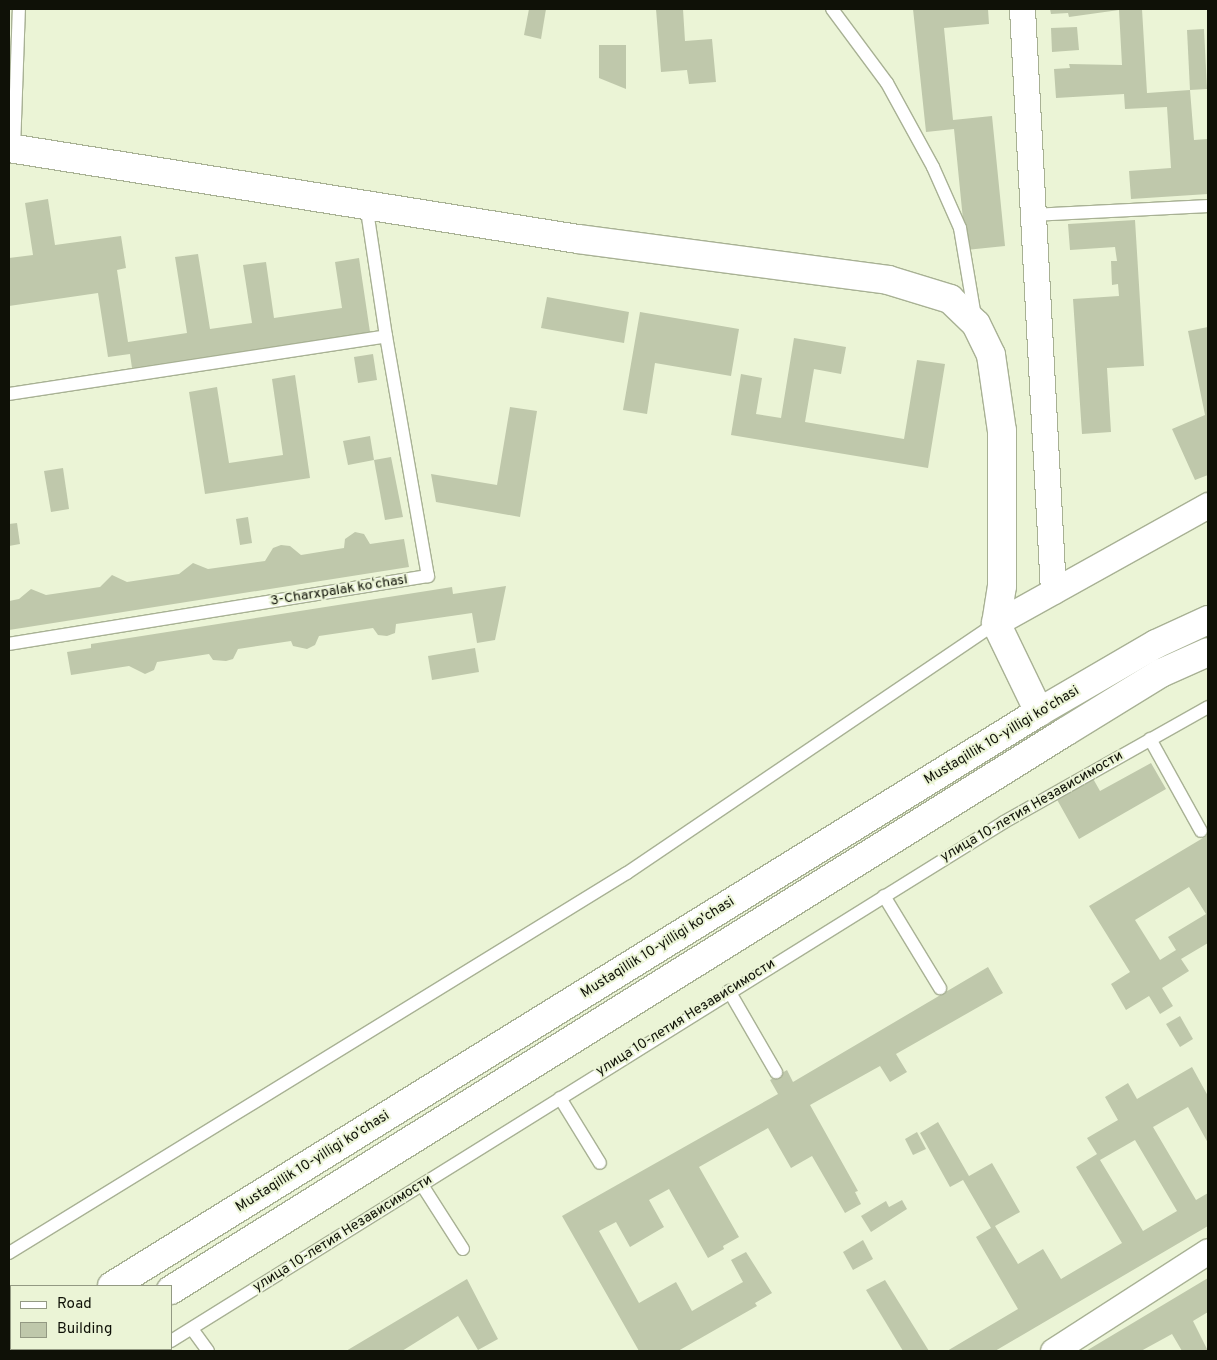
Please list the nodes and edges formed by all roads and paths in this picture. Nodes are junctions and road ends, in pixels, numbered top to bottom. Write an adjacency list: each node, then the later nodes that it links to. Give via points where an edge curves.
1 (19, 9): 4 (lane)
2 (832, 9): 8 (lane, via 887,83 933,167 960,228)
3 (1022, 9): 7 (street)
4 (12, 148): 5 (main road)
5 (366, 204): 8 (main road, via 578,239 888,280 950,298); 9 (lane, 3-Charxpalak koʻchasi)
6 (1208, 206): 7 (lane)
7 (1034, 215): 12 (street)
8 (976, 324): 14 (main road, via 992,355 1002,431 1002,586)
9 (386, 336): 10 (lane); 15 (lane, 3-Charxpalak koʻchasi, via 428,576)
10 (9, 394)
11 (1205, 511): 12 (street)
12 (1053, 591): 14 (street)
13 (1208, 620): 18 (main road, Mustaqillik 10-yilligi ko'chasi, via 1156,644)
14 (996, 623): 18 (main road); 30 (lane, via 627,873)
15 (9, 644)
16 (1208, 652): 32 (main road, Mustaqillik 10-yilligi ko'chasi, via 1161,673 1065,732)
17 (1208, 708): 19 (lane, улица 10-летия Независимости)
18 (1039, 712): 31 (main road, Mustaqillik 10-yilligi ko'chasi)
19 (1150, 739): 20 (lane); 21 (lane, улица 10-летия Независимости)
20 (1201, 831)
21 (884, 896): 22 (lane); 23 (lane, улица 10-летия Независимости)
22 (940, 988)
23 (729, 991): 24 (lane); 25 (lane, улица 10-летия Независимости)
24 (776, 1072)
25 (560, 1098): 26 (lane); 27 (lane, улица 10-летия Независимости)
26 (600, 1163)
27 (422, 1185): 28 (lane); 33 (lane, улица 10-летия Независимости)
28 (463, 1249)
29 (1208, 1251): 36 (street)
30 (9, 1253)
31 (114, 1285)
32 (172, 1289)
33 (192, 1329): 34 (lane, улица 10-летия Независимости); 35 (lane)
34 (172, 1341)
35 (208, 1351)
36 (1053, 1351)

